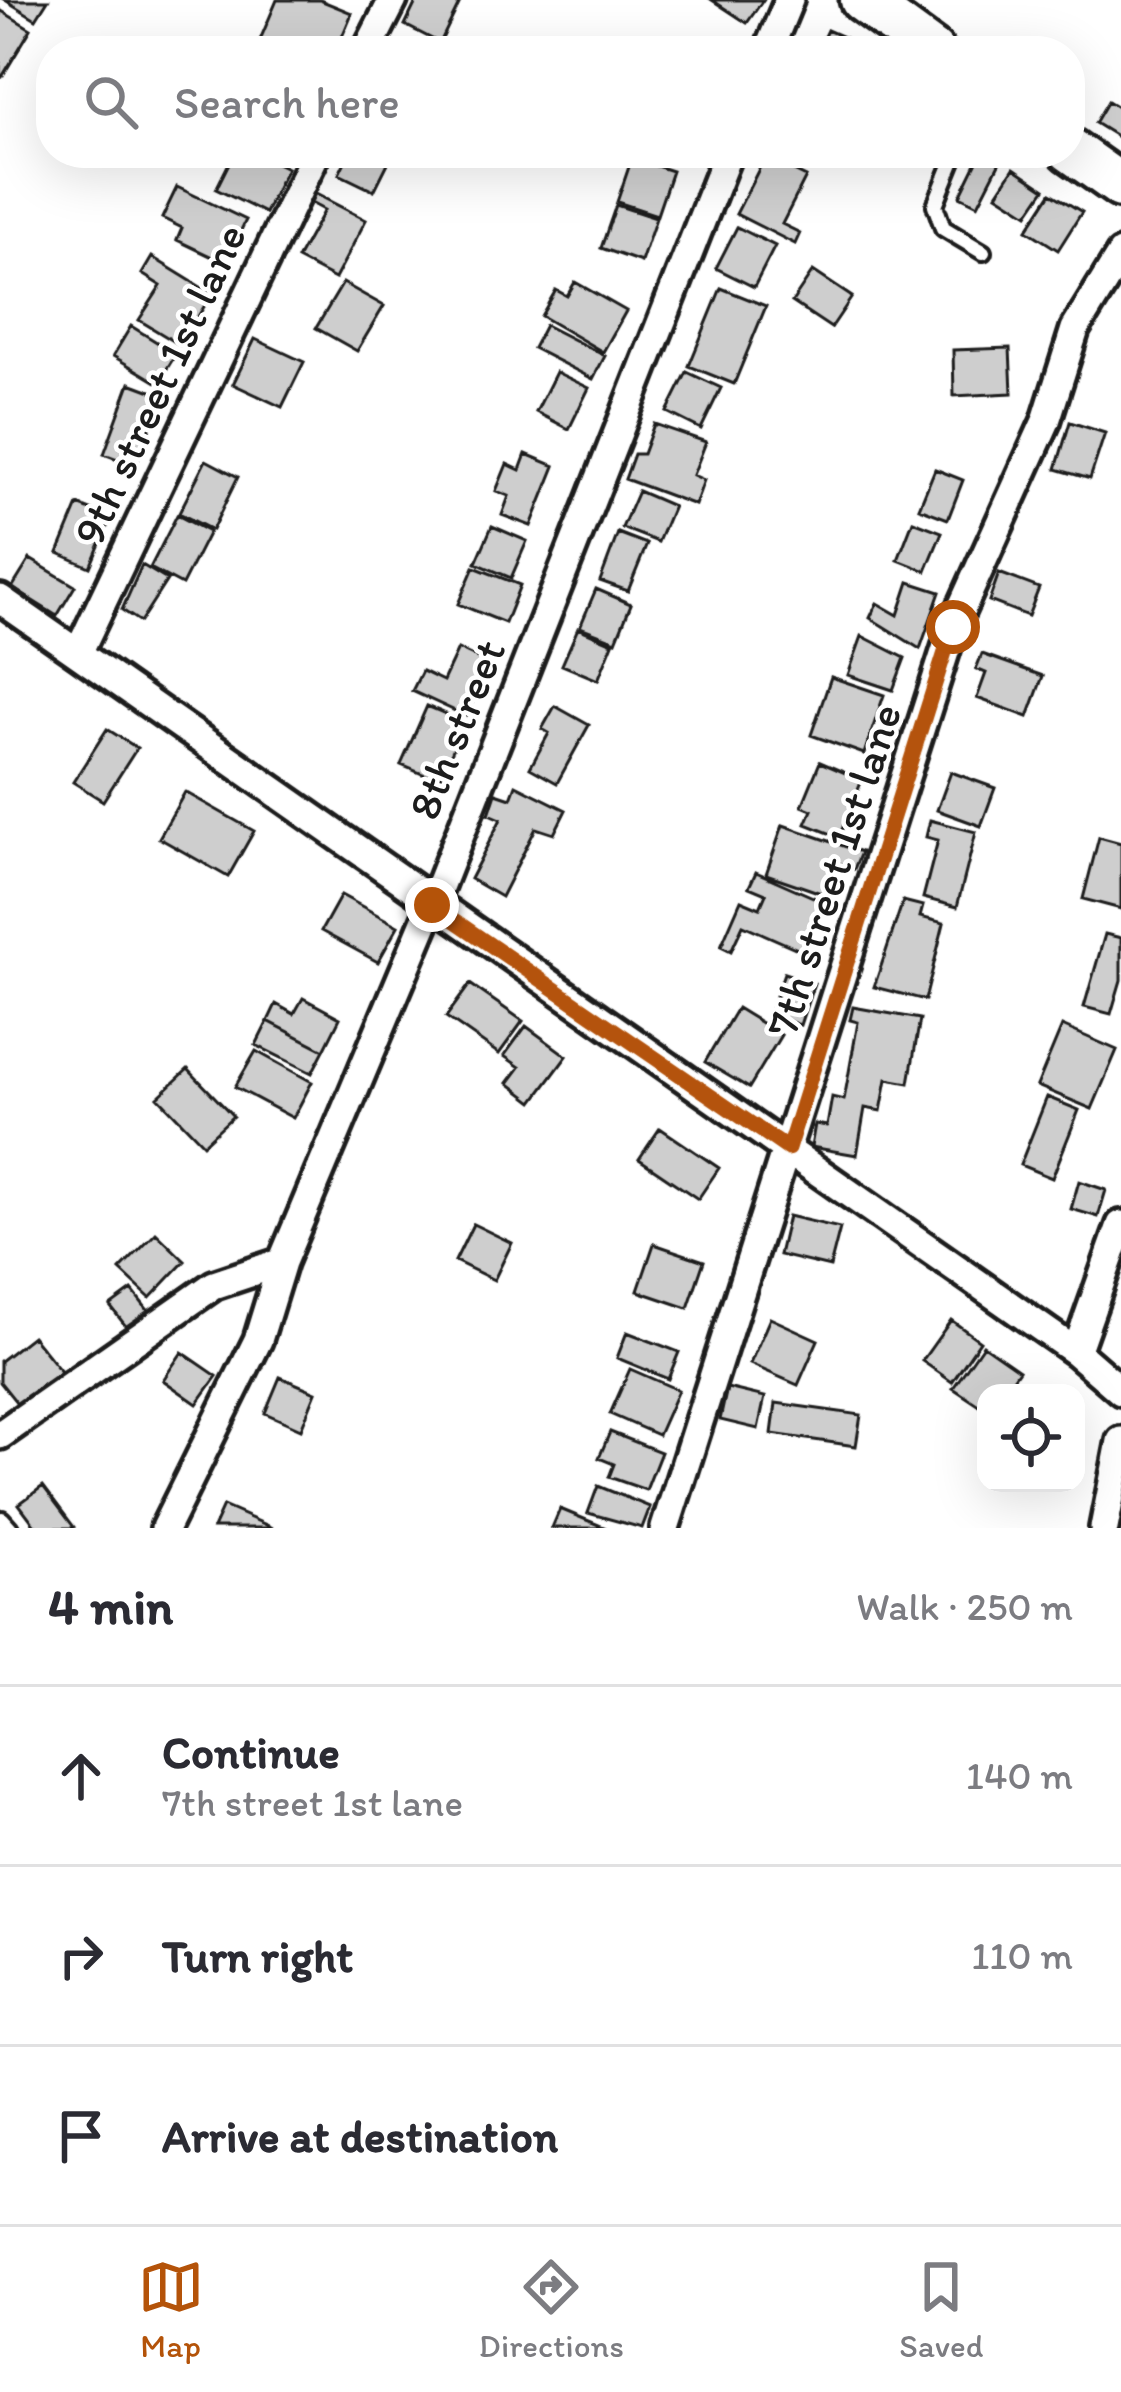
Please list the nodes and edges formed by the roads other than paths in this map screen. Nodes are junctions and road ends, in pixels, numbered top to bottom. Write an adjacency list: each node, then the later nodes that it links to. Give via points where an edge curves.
1 (392, 0): 4 (street)
2 (789, 0): 5 (street)
3 (862, 0): 6 (main road)
4 (374, 36)
5 (774, 36)
6 (911, 36)
7 (1085, 161): 11 (main road)
8 (309, 168): 15 (street, 9th street 1st lane)
9 (722, 168): 16 (street, 8th street)
10 (950, 168): 12 (lane, via 934,205 943,228)
11 (1121, 187)
12 (983, 252)
13 (1121, 254): 17 (street, 7th street 1st lane, via 1075,328 1046,421 953,627)
14 (0, 599): 15 (street)
15 (79, 651): 16 (street)
16 (432, 905): 17 (street); 19 (street, 8th street)
17 (788, 1149): 20 (street); 25 (street, 7th street 1st lane)
18 (1121, 1225): 20 (street)
19 (282, 1262): 22 (street, via 214,1285); 24 (street, 8th street, via 258,1340)
20 (1076, 1352): 21 (street)
21 (1121, 1391)
22 (0, 1436)
23 (1121, 1441): 26 (street)
24 (165, 1528)
25 (665, 1528)
26 (1105, 1528)

